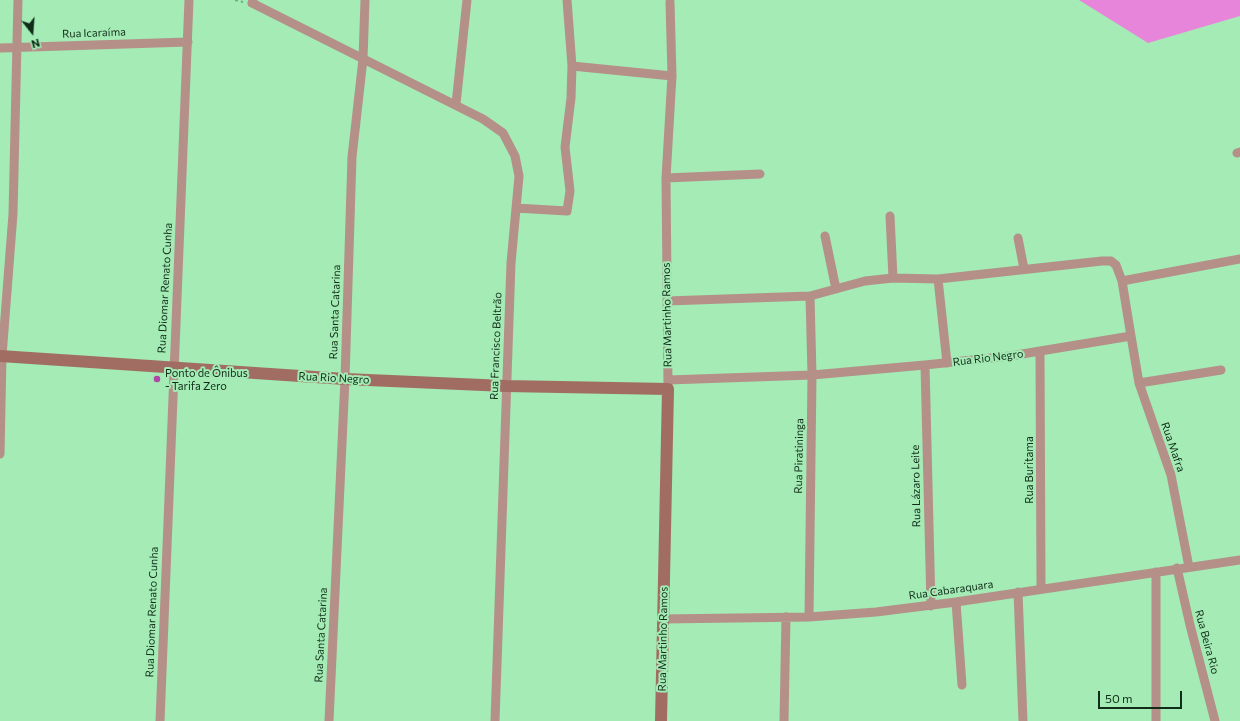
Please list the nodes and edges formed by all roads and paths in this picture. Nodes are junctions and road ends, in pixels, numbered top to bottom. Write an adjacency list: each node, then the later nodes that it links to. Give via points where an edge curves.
1 (18, 0): 9 (street)
2 (189, 0): 8 (street, Rua Diomar Renato Cunha)
3 (365, 0): 11 (street, Rua Santa Catarina)
4 (467, 0): 14 (street)
5 (567, 0): 12 (street)
6 (252, 2): 11 (street, Rua Francisco Beltrão)
7 (670, 2): 13 (street, Rua Martinho Ramos)
8 (188, 42): 9 (street, Rua Icaraíma); 34 (street, Rua Diomar Renato Cunha)
9 (18, 47): 10 (street, Rua Icaraíma); 31 (street, via 13,214)
10 (0, 48)
11 (363, 59): 14 (street, Rua Francisco Beltrão); 37 (street, Rua Santa Catarina, via 353,149)
12 (572, 66): 13 (street); 17 (street, via 565,146 570,191 567,211)
13 (672, 76): 16 (street, Rua Martinho Ramos)
14 (456, 104): 17 (street, Rua Francisco Beltrão, via 495,127 510,144 518,165)
15 (760, 174): 16 (street)
16 (666, 178): 28 (street, Rua Martinho Ramos)
17 (516, 208): 40 (street, Rua Francisco Beltrão)
18 (890, 216): 23 (street)
19 (824, 236): 26 (street)
20 (1018, 238): 22 (street)
21 (1240, 259): 25 (street)
22 (1024, 269): 24 (street); 25 (street, via 1111,261 1116,265)
23 (893, 278): 24 (street); 26 (street)
24 (938, 279): 32 (street)
25 (1122, 281): 29 (street)
26 (836, 289): 27 (street)
27 (810, 296): 28 (street); 36 (street, Rua Piratininga)
28 (667, 301): 39 (street, Rua Martinho Ramos)
29 (1131, 336): 30 (street, Rua Rio Negro); 38 (street, Rua Mafra)
30 (1040, 352): 32 (street, Rua Rio Negro); 46 (street, Rua Buritama)
31 (1, 356): 34 (street, Rua Rio Negro); 41 (street)
32 (947, 363): 33 (street, Rua Rio Negro)
33 (925, 365): 36 (street, Rua Rio Negro); 49 (street, Rua Lázaro Leite)
34 (173, 368): 37 (street, Rua Rio Negro); 54 (street, Rua Diomar Renato Cunha)
35 (1221, 370): 38 (street)
36 (812, 375): 39 (street, Rua Rio Negro); 50 (street, Rua Piratininga)
37 (345, 379): 40 (street, Rua Rio Negro); 55 (street, Rua Santa Catarina)
38 (1139, 383): 43 (street, Rua Mafra, via 1171,475)
39 (668, 385): 40 (street, Rua Rio Negro); 52 (street, Rua Martinho Ramos)
40 (506, 386): 56 (street, Rua Francisco Beltrão)
41 (0, 454)
42 (1240, 560): 43 (street, Rua Cabaraquara)
43 (1189, 567): 44 (street, Rua Cabaraquara)
44 (1177, 568): 45 (street, Rua Cabaraquara); 61 (street, Rua Beira Rio)
45 (1156, 572): 46 (street, Rua Cabaraquara); 60 (street)
46 (1041, 589): 47 (street, Rua Cabaraquara)
47 (1018, 592): 48 (street, Rua Cabaraquara); 59 (street)
48 (956, 602): 49 (street, Rua Cabaraquara); 53 (street)
49 (931, 606): 50 (street, Rua Cabaraquara)
50 (809, 616): 51 (street, Rua Cabaraquara)
51 (786, 617): 52 (street, Rua Cabaraquara); 58 (street)
52 (663, 619): 57 (street, Rua Martinho Ramos)
53 (962, 685)
54 (160, 721)
55 (329, 721)
56 (496, 721)
57 (662, 721)
58 (784, 721)
59 (1023, 721)
60 (1156, 721)
61 (1215, 721)

